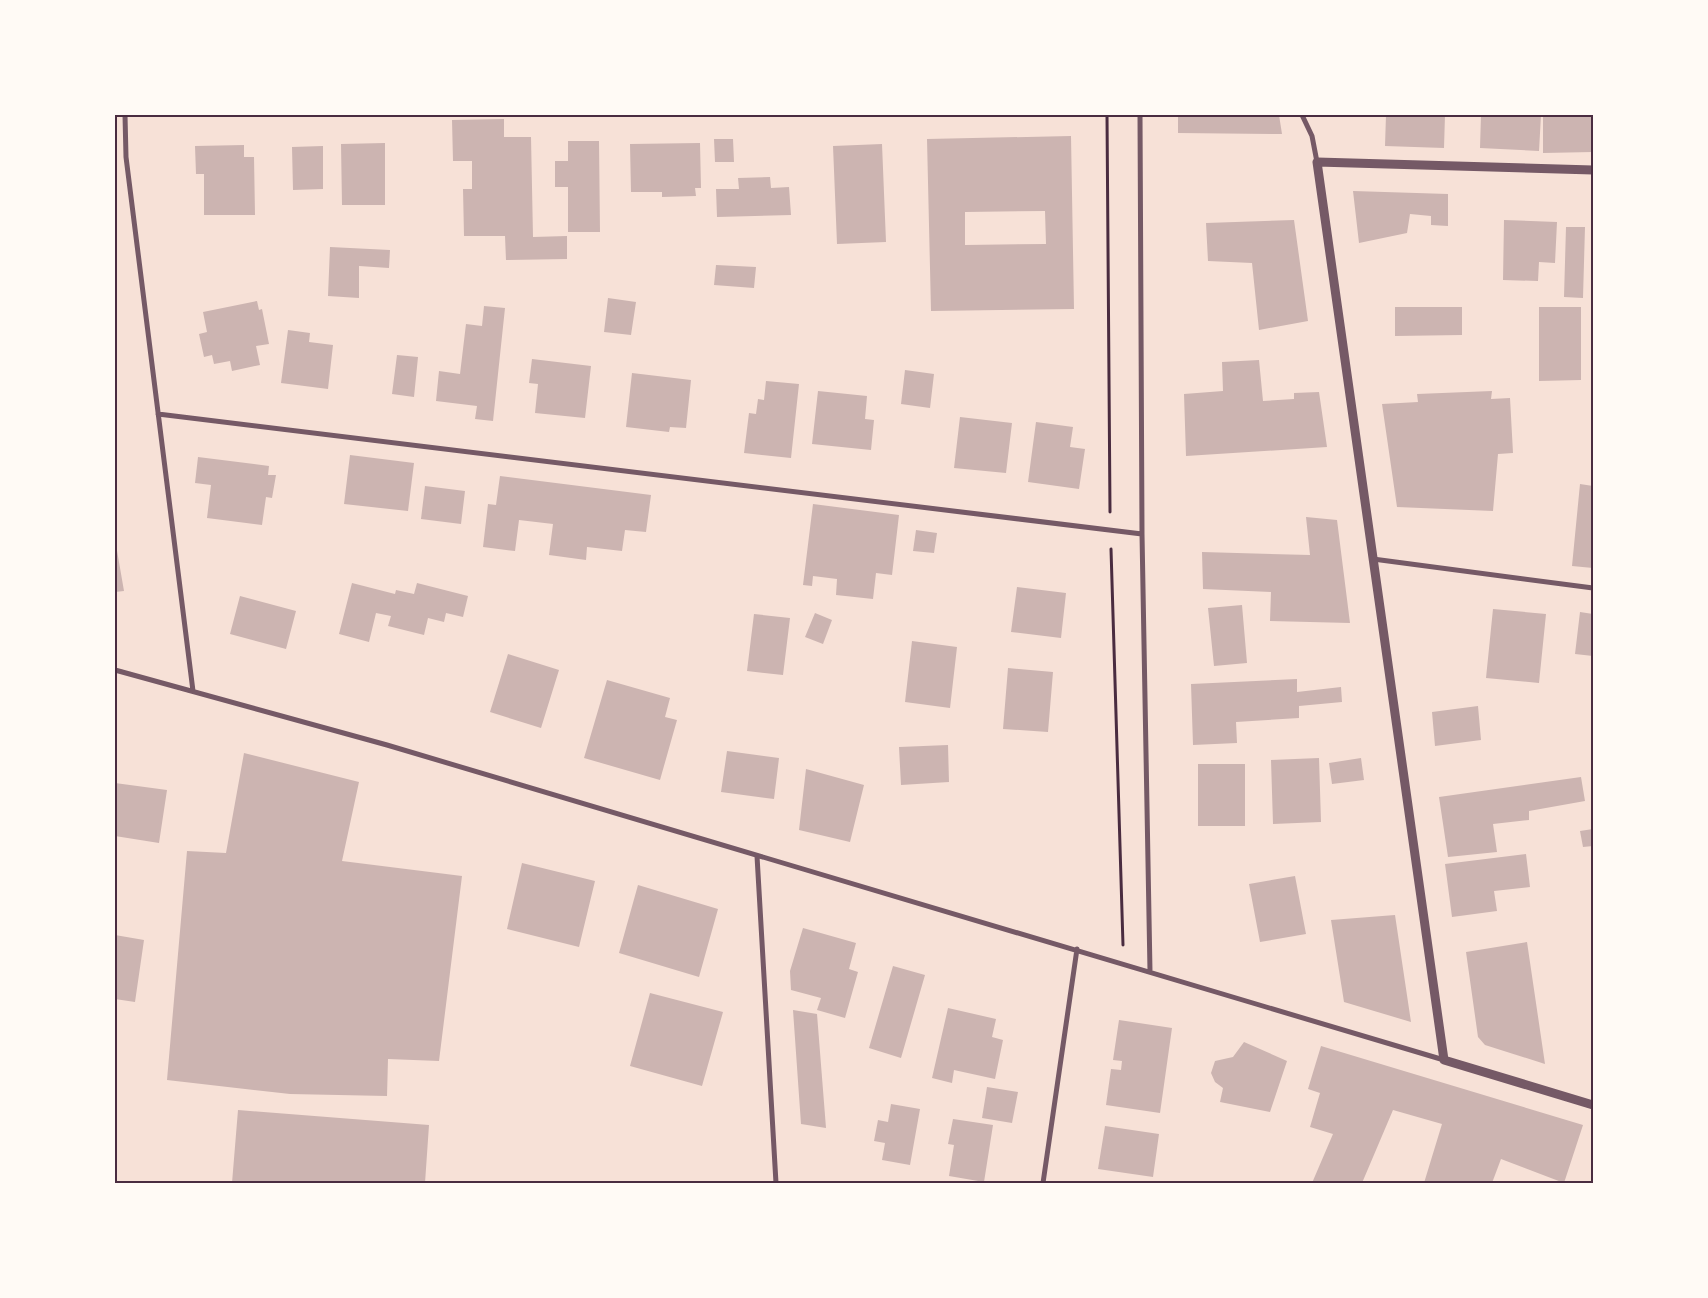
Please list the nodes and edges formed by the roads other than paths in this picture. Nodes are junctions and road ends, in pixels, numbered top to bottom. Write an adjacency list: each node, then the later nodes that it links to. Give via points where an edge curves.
1 (125, 115): 6 (street, via 126,157)
2 (1140, 115): 7 (street)
3 (1302, 115): 4 (street, via 1312,136)
4 (1317, 162): 5 (street); 8 (street)
5 (1593, 170)
6 (158, 414): 7 (street); 11 (street)
7 (1142, 534): 14 (street)
8 (1372, 559): 9 (street); 15 (street)
9 (1593, 588)
10 (115, 670): 11 (street)
11 (193, 692): 12 (street, via 387,745)
12 (758, 856): 13 (street); 17 (street)
13 (1077, 949): 14 (street); 18 (street)
14 (1150, 971): 15 (street)
15 (1444, 1060): 16 (street)
16 (1593, 1105)
17 (776, 1183)
18 (1043, 1183)

